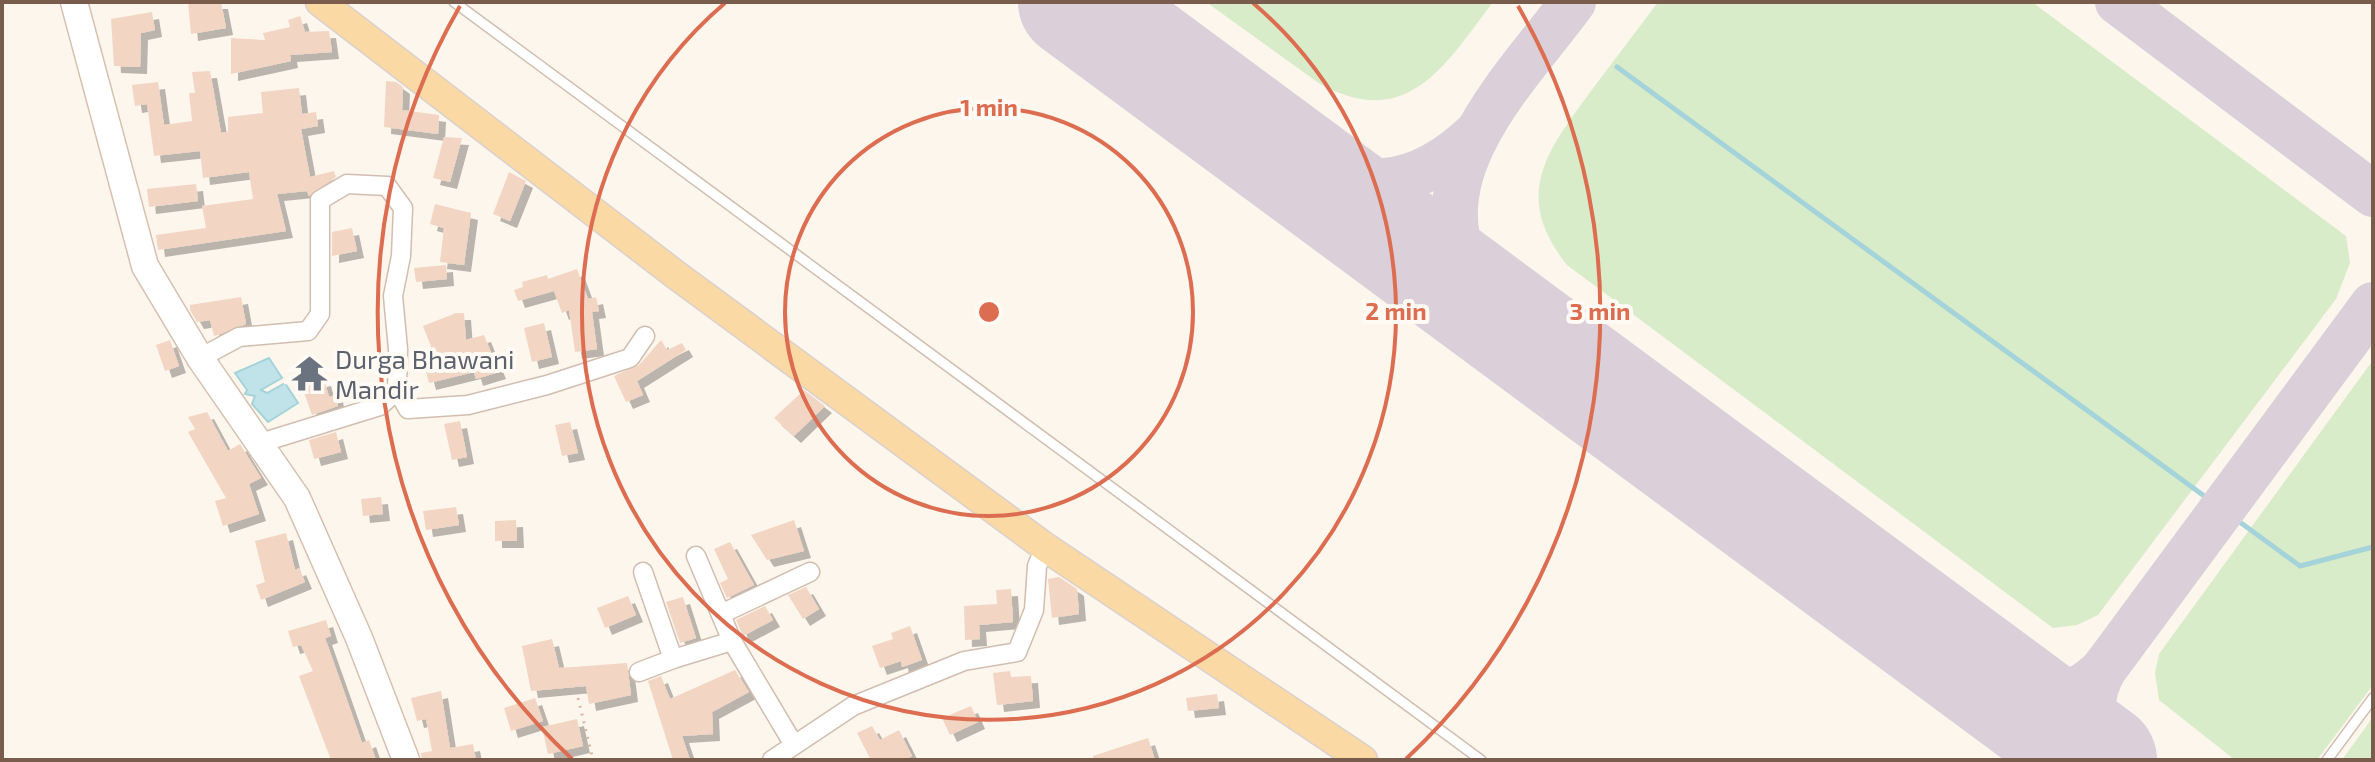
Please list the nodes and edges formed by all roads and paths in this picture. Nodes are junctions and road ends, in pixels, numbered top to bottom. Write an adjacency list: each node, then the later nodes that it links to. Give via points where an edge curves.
1 (74, 2): 5 (street, via 145,266)
2 (320, 2): 8 (main road, via 664,266)
3 (454, 2): 23 (lane)
4 (645, 336): 6 (street, via 630,358 468,405 408,409)
5 (200, 358): 6 (street, via 239,337 308,331 320,314 320,200 347,184 387,186 403,208 393,296); 7 (street)
6 (397, 390): 7 (street, via 380,406)
7 (257, 444): 19 (street, via 297,498)
8 (1045, 547): 18 (street, via 1037,566 1034,610 1017,652 964,661 853,706); 22 (main road)
9 (696, 556): 12 (street)
10 (643, 572): 14 (street)
11 (810, 572): 12 (street)
12 (721, 614): 13 (street)
13 (732, 641): 14 (street); 18 (street)
14 (673, 659): 15 (street)
15 (639, 672)
16 (578, 698): 20 (path)
17 (2373, 698): 24 (lane)
18 (794, 745): 21 (street)
19 (406, 760)
20 (593, 760)
21 (772, 760)
22 (1363, 760)
23 (1481, 760)
24 (2327, 760)

